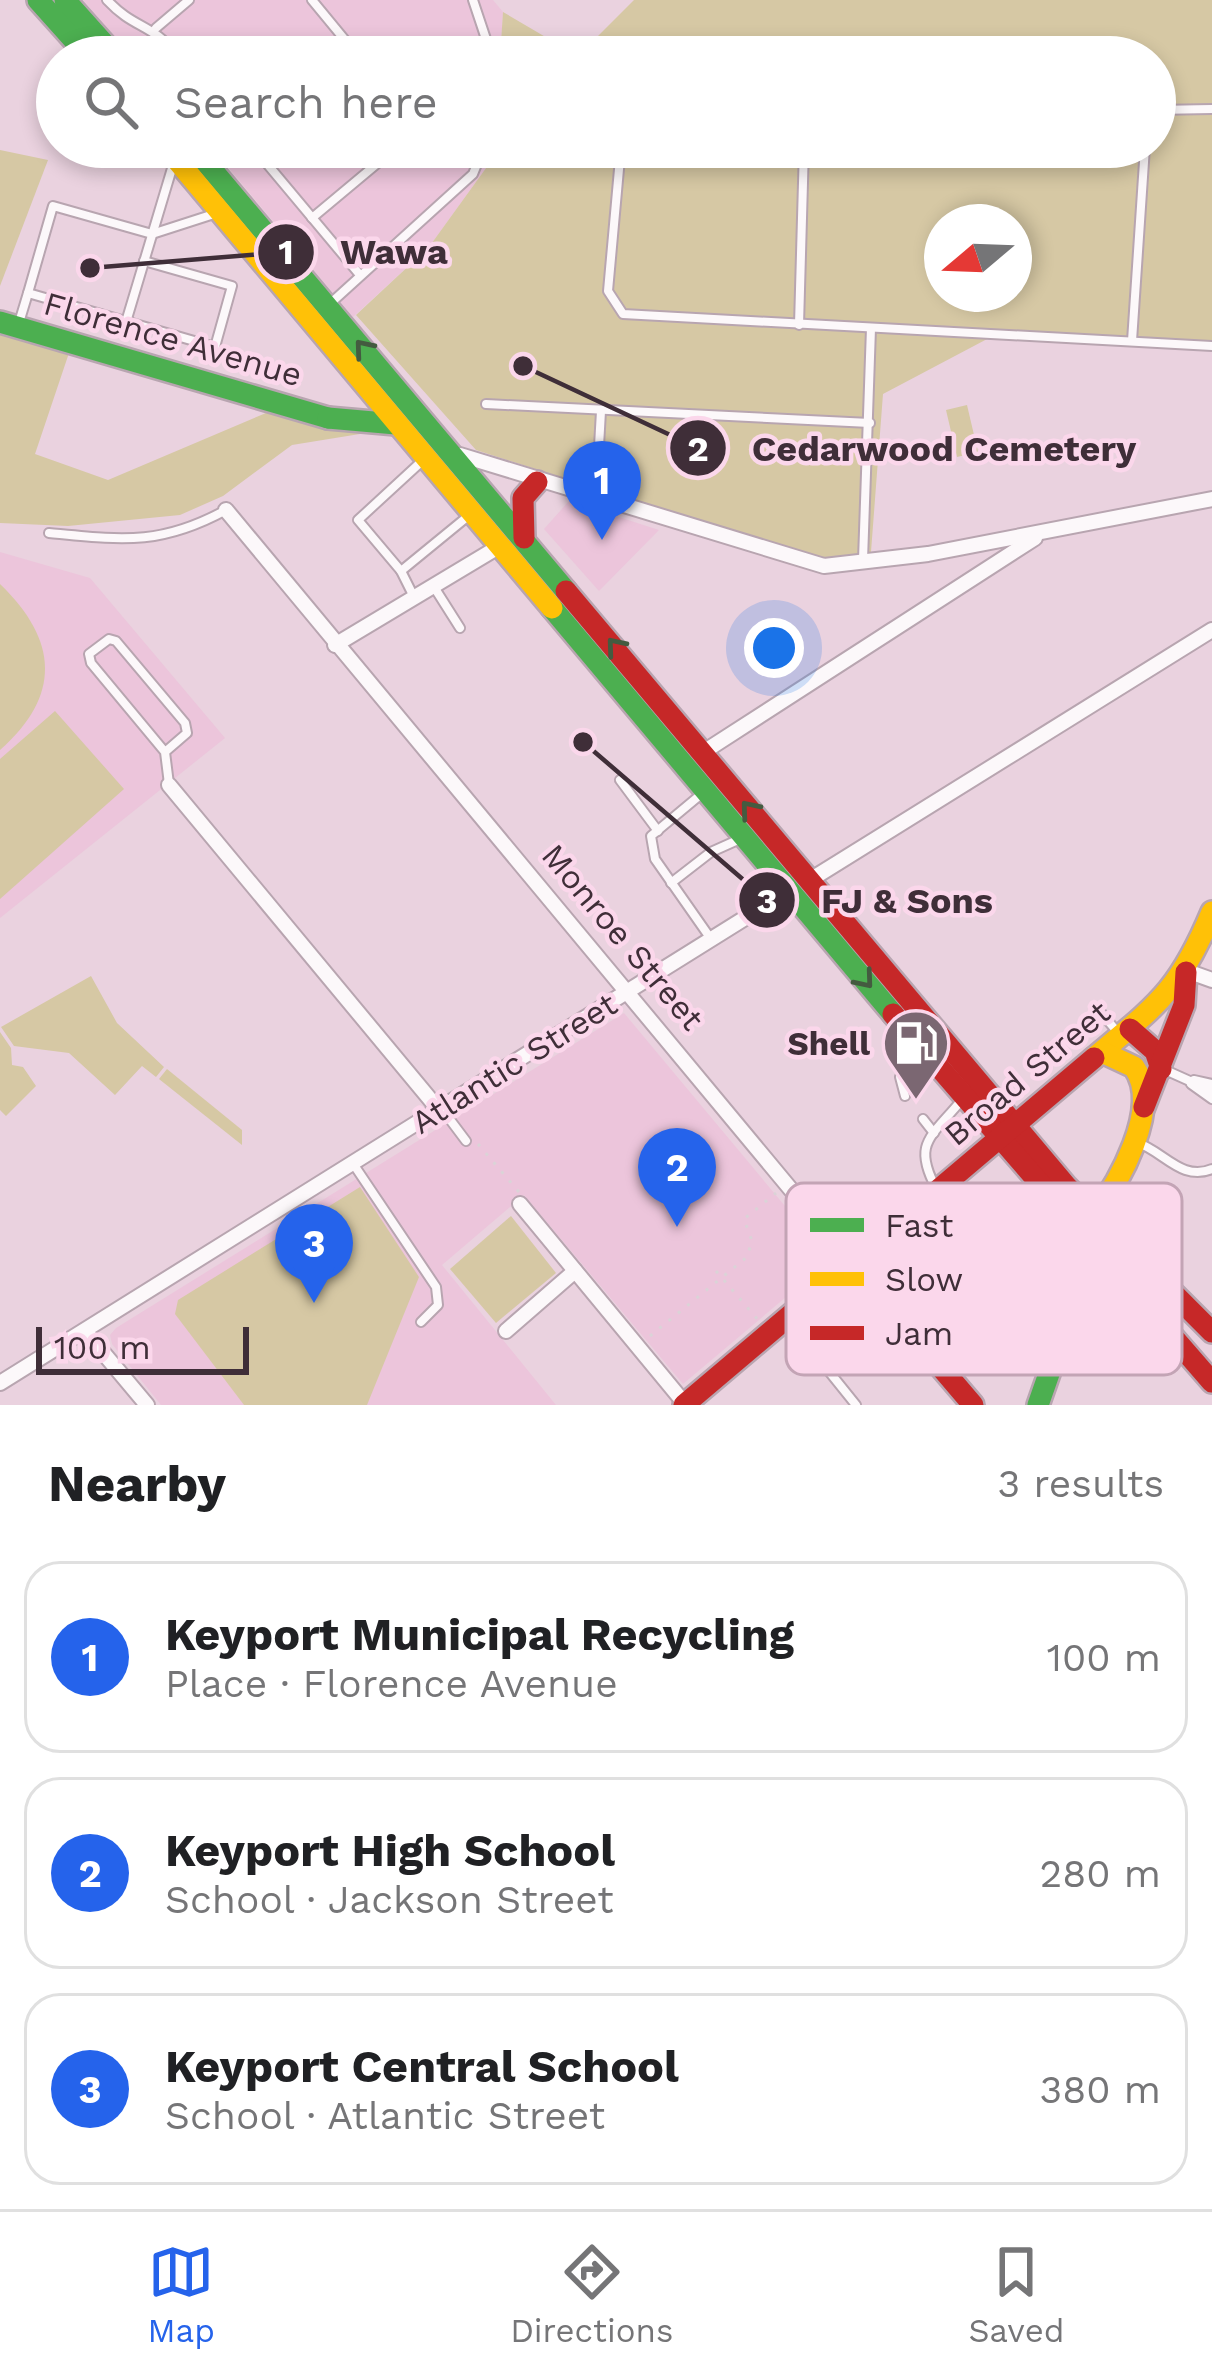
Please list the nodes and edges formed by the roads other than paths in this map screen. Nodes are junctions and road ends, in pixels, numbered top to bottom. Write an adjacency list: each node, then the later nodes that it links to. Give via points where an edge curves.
1 (38, 0): 9 (main road)
2 (65, 0): 10 (main road)
3 (106, 0): 7 (lane)
4 (189, 0): 8 (lane)
5 (312, 0): 13 (lane)
6 (472, 0): 14 (lane)
7 (126, 21): 8 (lane); 11 (lane)
8 (156, 28): 12 (lane)
9 (83, 36)
10 (91, 36)
11 (115, 36)
12 (162, 36)
13 (342, 36)
14 (485, 36)
15 (1212, 109): 16 (lane)
16 (1176, 110)
17 (172, 168): 28 (lane)
18 (190, 168): 26 (main road)
19 (195, 168): 32 (main road)
20 (271, 168): 27 (lane)
21 (373, 168): 27 (lane)
22 (475, 168): 30 (lane)
23 (618, 168): 35 (lane, via 608,281 615,308 632,316)
24 (803, 168): 35 (lane)
25 (1144, 168): 37 (lane)
26 (221, 212): 28 (lane); 39 (main road)
27 (312, 218): 30 (lane)
28 (152, 234): 29 (lane); 31 (lane, via 53,206)
29 (144, 260): 33 (lane); 33 (lane, via 232,286 215,347)
30 (360, 275): 32 (lane)
31 (28, 293): 33 (lane); 34 (lane)
32 (328, 306): 45 (main road, one-way to 32)
33 (126, 322)
34 (9, 325): 42 (main road, Florence Avenue)
35 (799, 326): 36 (lane)
36 (871, 328): 37 (lane); 44 (lane)
37 (1132, 341): 38 (lane)
38 (1212, 346)
39 (350, 369): 42 (main road, via 348,395); 43 (main road)
40 (486, 404): 41 (lane)
41 (601, 411): 44 (lane); 48 (lane)
42 (328, 418): 43 (main road, Florence Avenue)
43 (396, 424): 46 (main road)
44 (870, 424): 56 (lane)
45 (452, 452): 47 (street); 54 (main road)
46 (426, 458): 51 (main road); 57 (lane, via 358,520)
47 (537, 482): 48 (street); 54 (main road, via 523,498)
48 (596, 499): 56 (street, via 807,563)
49 (1212, 499): 53 (street)
50 (226, 510): 52 (lane, via 163,538); 62 (street, Monroe Street)
51 (472, 512): 55 (main road); 57 (lane)
52 (50, 533)
53 (1040, 534): 56 (street); 64 (street)
54 (524, 538): 64 (main road, one-way to 54)
55 (501, 545): 58 (street); 67 (main road)
56 (863, 564)
57 (401, 571): 59 (lane)
58 (433, 586): 59 (street); 60 (lane)
59 (414, 597): 62 (street)
60 (460, 628)
61 (1212, 630): 71 (street, Atlantic Street)
62 (335, 645): 76 (street, Monroe Street)
63 (165, 752): 63 (lane, via 91,663 89,654 109,639 185,723 187,733); 66 (lane)
64 (702, 753): 71 (main road, one-way to 64)
65 (620, 780): 68 (lane)
66 (169, 785): 86 (street)
67 (706, 790): 68 (lane); 69 (main road)
68 (658, 831): 70 (lane, via 655,859)
69 (746, 837): 70 (lane, via 711,851); 71 (main road)
70 (671, 883): 73 (lane)
71 (800, 885): 73 (street, Atlantic Street); 79 (main road, one-way to 79); 90 (main road)
72 (1212, 912): 74 (main road)
73 (712, 940): 76 (street, Atlantic Street)
74 (1186, 971): 75 (street); 78 (main road, Broad Street); 81 (main road, via 1184,1005)
75 (1212, 980)
76 (628, 992): 86 (street, Atlantic Street); 95 (street, Monroe Street)
77 (1098, 1009): 78 (lane)
78 (1125, 1032): 80 (main road, Broad Street); 81 (main road, via 1155,1051)
79 (925, 1052): 84 (lane, via 899,1077); 85 (main road)
80 (1102, 1052): 87 (main road, via 1141,1076); 90 (main road, Broad Street)
81 (1161, 1069): 82 (lane); 87 (main road)
82 (1186, 1079): 83 (lane); 83 (lane)
83 (1212, 1091)
84 (905, 1096)
85 (963, 1098): 89 (lane); 90 (main road)
86 (441, 1110): 91 (lane); 93 (street, Atlantic Street)
87 (1141, 1112): 92 (main road)
88 (923, 1119): 89 (lane)
89 (934, 1133): 96 (lane, via 921,1157)
90 (1007, 1133): 97 (main road, Broad Street); 98 (main road); 99 (main road)
91 (468, 1137)
92 (1131, 1140): 94 (lane, via 1164,1162); 100 (main road)
93 (353, 1163): 105 (lane, via 436,1287 439,1305); 106 (street, Atlantic Street)
94 (1212, 1169)
95 (786, 1183)
96 (934, 1183)
97 (948, 1183)
98 (1044, 1183)
99 (1059, 1183)
100 (1116, 1183)
101 (522, 1201): 102 (street)
102 (575, 1271): 107 (street); 116 (street)
103 (1182, 1305): 108 (main road)
104 (786, 1319): 116 (main road, Broad Street)
105 (421, 1322)
106 (85, 1330): 113 (street, Atlantic Street); 115 (street)
107 (506, 1331)
108 (1212, 1331)
109 (1182, 1349): 114 (main road)
110 (835, 1375): 117 (lane)
111 (947, 1375): 118 (main road, Monroe Street)
112 (1049, 1375): 119 (main road)
113 (0, 1382)
114 (1212, 1382)
115 (147, 1405)
116 (685, 1405)
117 (856, 1405)
118 (973, 1405)
119 (1038, 1405)

